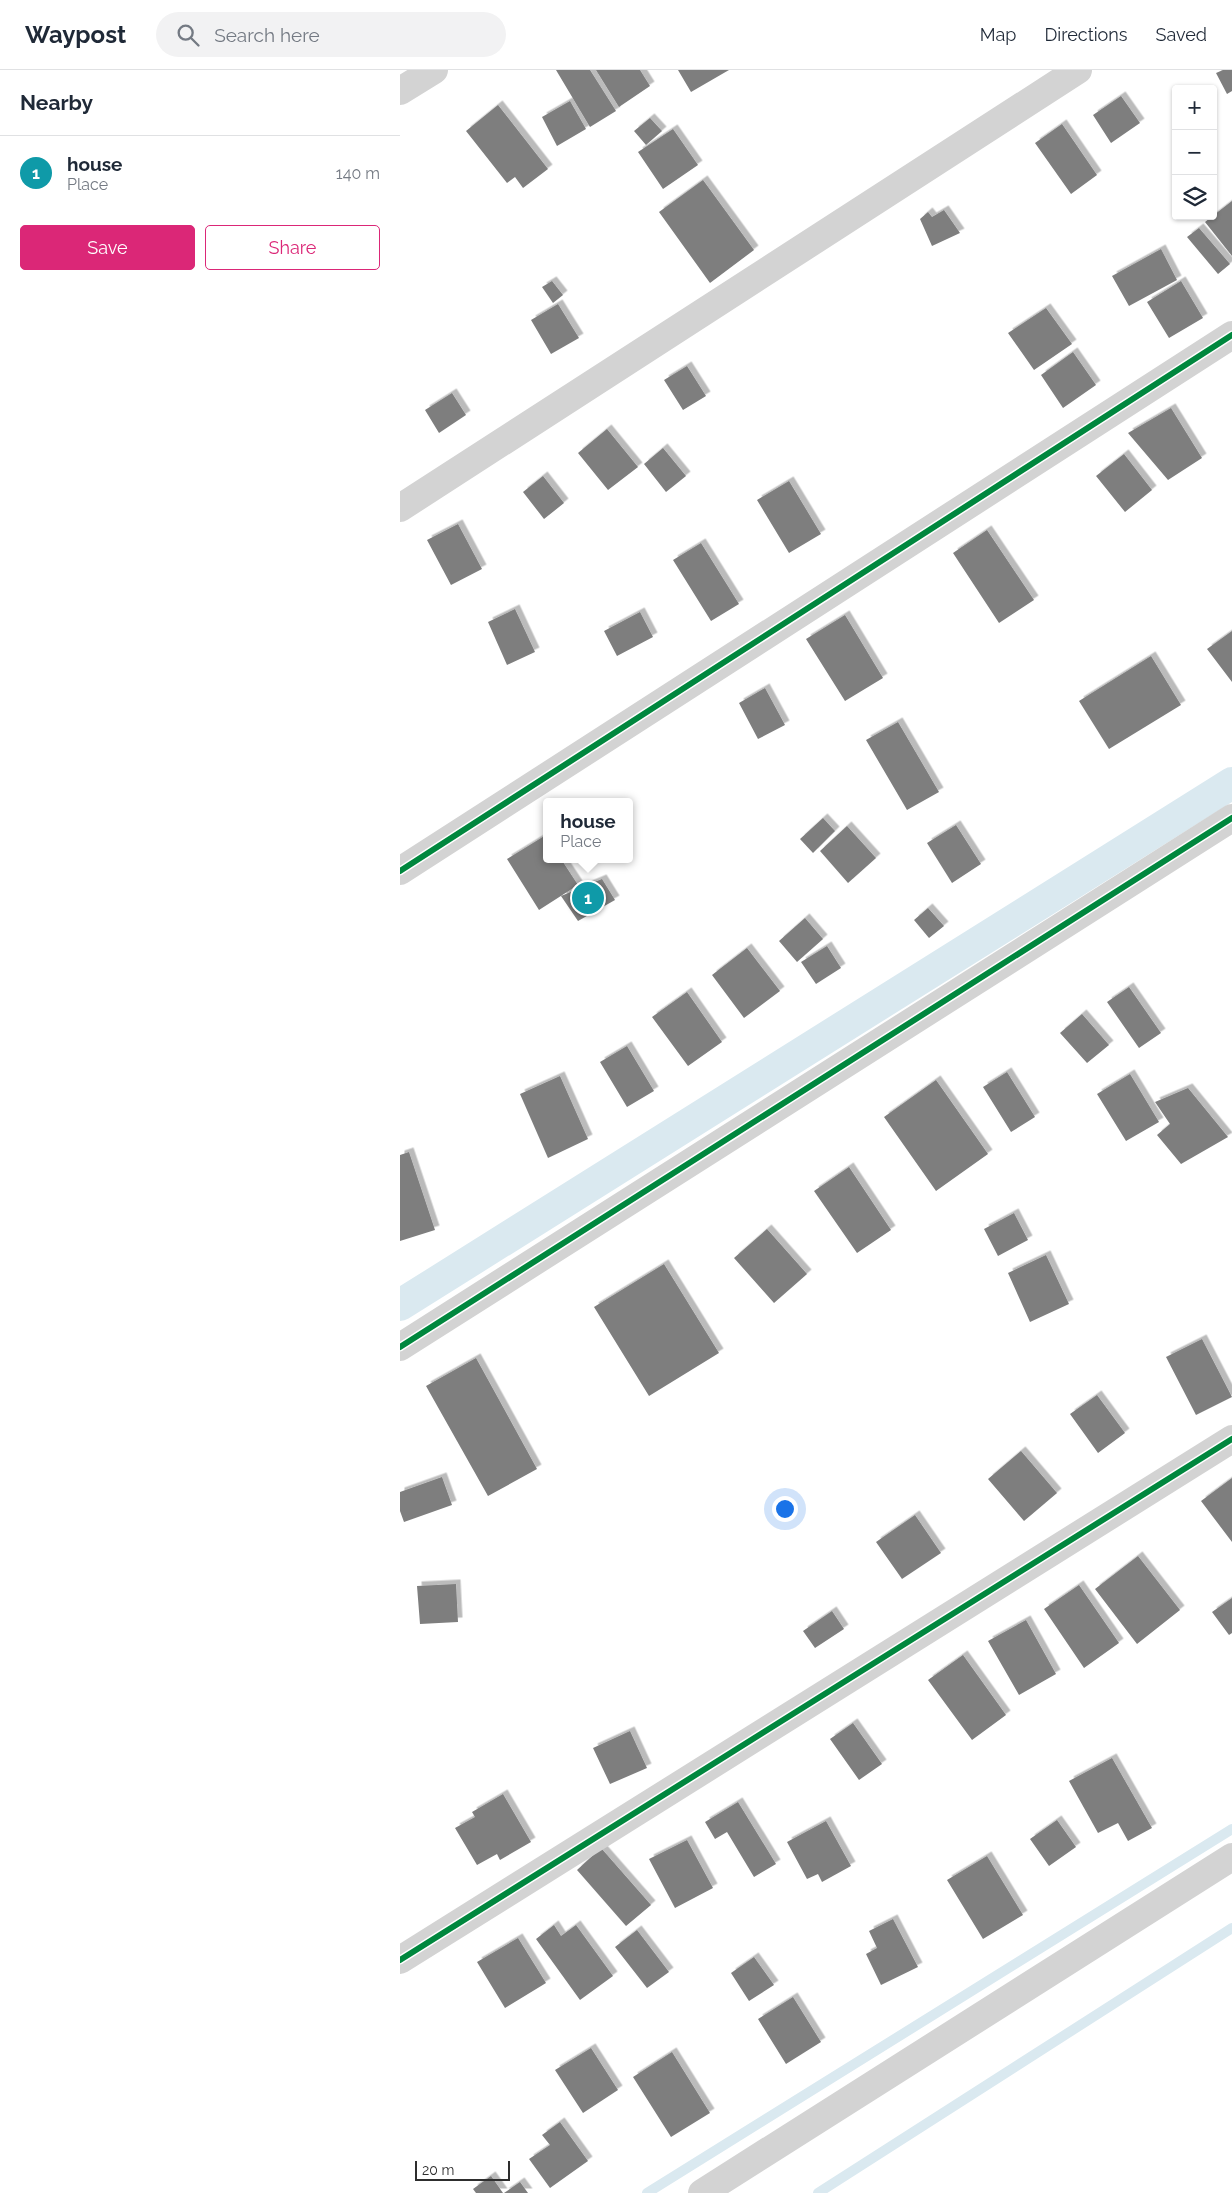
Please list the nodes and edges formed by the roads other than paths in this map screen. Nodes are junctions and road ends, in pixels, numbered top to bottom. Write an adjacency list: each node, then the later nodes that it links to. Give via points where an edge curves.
1 (434, 70): 3 (street)
2 (1078, 70): 5 (street)
3 (400, 91)
4 (1232, 335): 7 (street)
5 (400, 508)
6 (1232, 818): 8 (street)
7 (400, 870)
8 (400, 1347)
9 (1232, 1439): 11 (street)
10 (1232, 1857): 12 (street)
11 (400, 1960)
12 (702, 2193)

